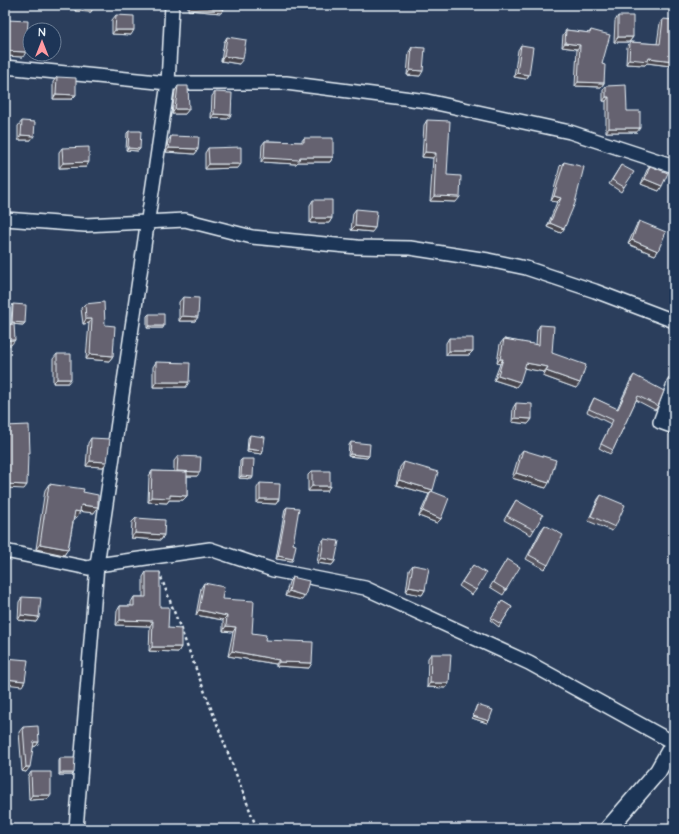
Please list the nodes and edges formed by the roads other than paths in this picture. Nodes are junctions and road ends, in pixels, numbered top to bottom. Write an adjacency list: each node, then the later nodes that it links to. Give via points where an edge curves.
1 (172, 5): 3 (street)
2 (5, 67): 3 (street)
3 (168, 83): 4 (street, via 286,83 427,101 570,132); 6 (street)
4 (674, 166)
5 (5, 219): 6 (street, via 85,225)
6 (147, 222): 7 (street, via 185,220 252,237 357,247 410,248 488,260 526,268 595,291); 11 (street)
7 (674, 322)
8 (674, 384): 9 (street, via 660,422)
9 (674, 428)
10 (5, 551): 11 (street, via 88,568)
11 (97, 565): 12 (street, via 210,548 273,570 365,588 529,663); 13 (street)
12 (674, 743): 14 (street, via 658,771)
13 (76, 829)
14 (608, 829)

